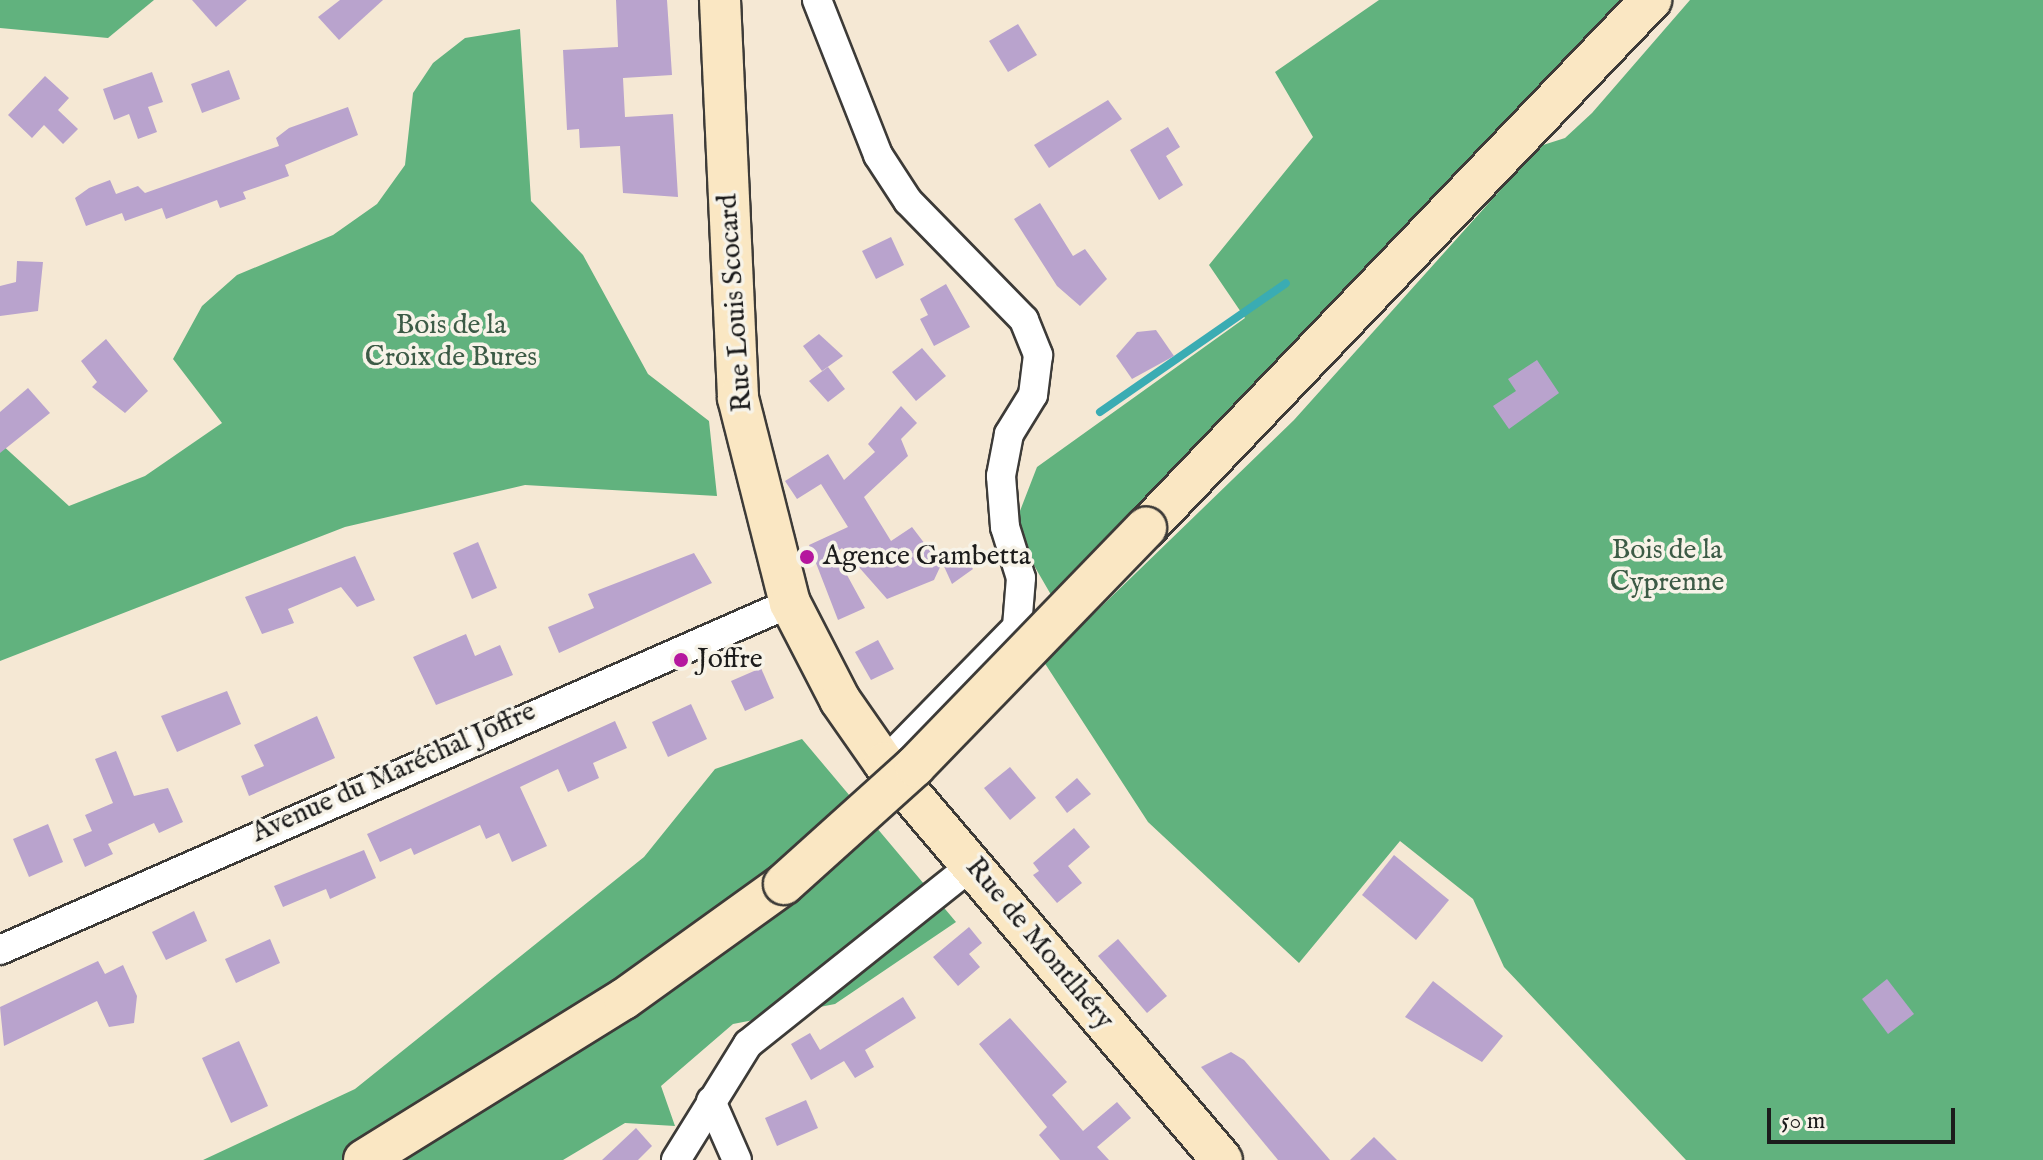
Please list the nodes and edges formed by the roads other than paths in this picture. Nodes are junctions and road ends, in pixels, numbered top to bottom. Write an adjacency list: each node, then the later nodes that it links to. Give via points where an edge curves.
1 (720, 0): 4 (main road, Rue Louis Scocard, via 738,398)
2 (817, 0): 6 (street, via 878,155 908,201 1024,320 1038,355 1033,395 1009,434 1001,476 1005,527 1021,578 1017,627)
3 (1651, 0): 10 (main road, bridge, via 915,766 784,884 624,999)
4 (790, 603): 5 (main road, Rue Louis Scocard); 8 (street, Avenue du Maréchal Joffre)
5 (858, 726): 6 (main road, Rue de Montlhéry)
6 (884, 763): 7 (main road, Rue de Montlhéry)
7 (972, 865): 9 (street, via 748,1044); 13 (main road, Rue de Montlhéry)
8 (0, 950)
9 (711, 1101): 11 (street); 12 (street)
10 (364, 1160)
11 (676, 1160)
12 (737, 1160)
13 (1222, 1160)

